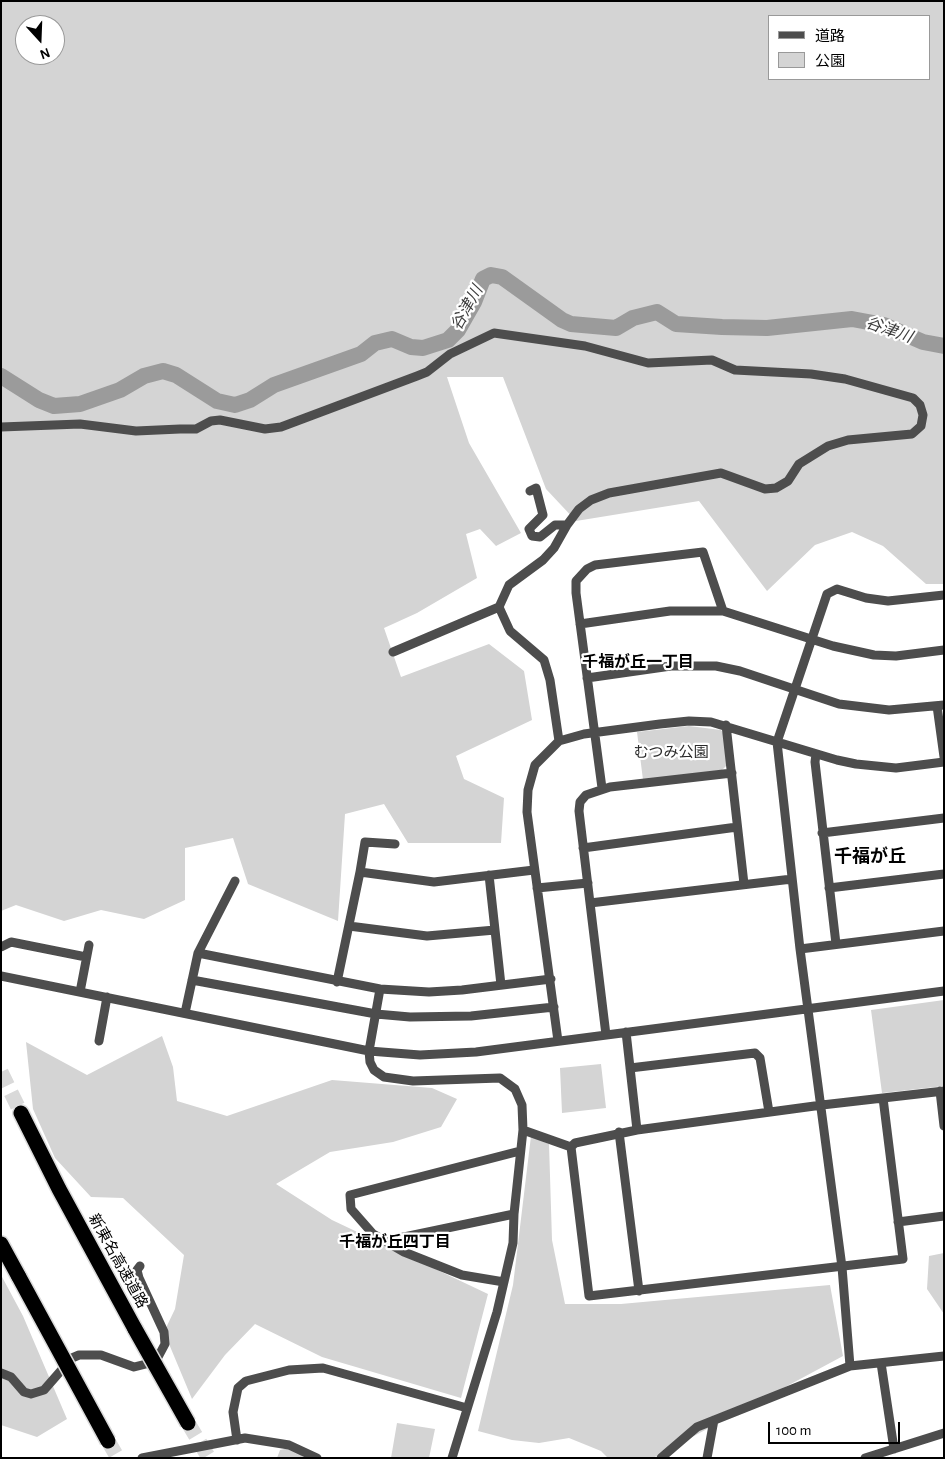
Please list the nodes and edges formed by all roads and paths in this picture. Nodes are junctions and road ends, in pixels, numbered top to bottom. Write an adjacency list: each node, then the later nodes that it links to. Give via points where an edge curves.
1 (1, 427): 3 (street, via 80,424 136,431 180,430 196,429 220,420 265,429 281,427 428,372 450,354 494,333 585,346 648,363 712,360 735,370 845,379 913,398 924,415 921,426 912,434 848,440 828,446 799,464 788,481 776,488 765,489 721,473 706,475 609,493 579,509)
2 (530, 491): 3 (street, via 536,488 543,515 529,529 532,536 540,537 554,525)
3 (567, 525): 5 (street, via 549,554 509,584)
4 (944, 595): 8 (street, via 888,601 837,589 827,594)
5 (499, 607): 10 (street); 16 (street, via 510,631 544,660)
6 (722, 611): 7 (street, via 670,611); 7 (street, via 703,552 595,565 587,569 576,581); 8 (street)
7 (580, 624): 11 (street)
8 (812, 639): 9 (street, via 874,655 896,656); 12 (street)
9 (944, 650)
10 (393, 652)
11 (587, 678): 12 (street, via 671,666 716,666); 15 (street)
12 (794, 690): 13 (street, via 863,708); 17 (street)
13 (940, 706): 19 (street)
14 (726, 725): 15 (street, via 689,721); 17 (street); 21 (street)
15 (594, 733): 16 (street); 22 (street)
16 (559, 741): 28 (street, via 535,765 528,790 527,812)
17 (777, 742): 18 (street); 32 (street)
18 (816, 754): 20 (street, via 879,767); 25 (street)
19 (944, 757)
20 (944, 762)
21 (732, 772): 22 (street); 24 (street)
22 (602, 788): 27 (street, via 586,795 580,802)
23 (944, 818): 25 (street)
24 (737, 827): 27 (street); 35 (street)
25 (822, 833): 37 (street)
26 (395, 844): 29 (street, via 365,842)
27 (583, 848): 34 (street)
28 (534, 870): 31 (street); 36 (street)
29 (360, 872): 31 (street, via 434,882); 39 (street)
30 (944, 874): 37 (street)
31 (489, 875): 40 (street)
32 (792, 879): 35 (street); 45 (street)
33 (234, 881): 46 (street)
34 (588, 884): 36 (street); 38 (street)
35 (744, 884): 38 (street)
36 (537, 888): 49 (street)
37 (829, 888): 42 (street)
38 (590, 903): 62 (street)
39 (349, 926): 40 (street, via 427,936); 51 (street)
40 (495, 930): 52 (street)
41 (944, 931): 42 (street)
42 (836, 944): 45 (street)
43 (88, 945): 47 (street)
44 (1, 947): 47 (street, via 11,942)
45 (800, 949): 58 (street)
46 (198, 953): 50 (street); 51 (street)
47 (86, 957): 55 (street)
48 (1, 976): 55 (street)
49 (551, 979): 52 (street); 57 (street)
50 (192, 980): 59 (street); 60 (street)
51 (337, 982): 53 (street)
52 (501, 985): 53 (street, via 429,992)
53 (380, 989): 60 (street)
54 (944, 991): 58 (street)
55 (80, 992): 56 (street)
56 (107, 997): 59 (street); 63 (street)
57 (554, 1007): 60 (street, via 441,1017); 64 (street)
58 (808, 1009): 61 (street); 69 (street)
59 (185, 1013): 65 (street)
60 (376, 1014): 65 (street)
61 (626, 1032): 62 (street); 66 (street)
62 (606, 1035): 64 (street)
63 (99, 1041)
64 (558, 1041): 65 (street, via 444,1054)
65 (369, 1051): 73 (street, via 374,1070 398,1080 500,1078 519,1095)
66 (630, 1068): 70 (street, via 755,1053 760,1058); 74 (street)
67 (942, 1091): 68 (street); 72 (street)
68 (883, 1098): 69 (street); 80 (street)
69 (822, 1105): 70 (street); 84 (street)
70 (769, 1112): 74 (street)
71 (21, 1113): 93 (highway, 新東名高速道路, bridge, via 59,1189)
72 (944, 1126)
73 (523, 1130): 76 (street); 77 (street)
74 (637, 1130): 75 (street)
75 (619, 1132): 76 (street, via 575,1143); 86 (street)
76 (571, 1147): 86 (street, via 589,1296)
77 (520, 1152): 78 (street); 81 (street, via 350,1195 351,1209 373,1234)
78 (514, 1214): 81 (street); 85 (street, via 513,1243)
79 (944, 1216): 80 (street)
80 (898, 1222): 84 (street, via 902,1259)
81 (385, 1241): 85 (street, via 462,1275)
82 (1, 1244): 96 (highway, bridge)
83 (140, 1266): 90 (street, via 138,1278 164,1332 165,1344 157,1359 134,1366 101,1355 79,1355 63,1366 44,1390 31,1394)
84 (842, 1267): 86 (street); 89 (street)
85 (504, 1282): 91 (street)
86 (639, 1291)
87 (944, 1356): 88 (street)
88 (881, 1363): 89 (street); 97 (street)
89 (850, 1366): 92 (street)
90 (1, 1373)
91 (467, 1408): 95 (street, via 323,1368 289,1370 246,1381 238,1388 233,1412); 100 (street)
92 (714, 1420): 101 (street, via 697,1427); 102 (street)
93 (188, 1423)
94 (944, 1433): 97 (street)
95 (237, 1440): 98 (street); 99 (street, via 261,1439 289,1445)
96 (108, 1441)
97 (894, 1449): 103 (street)
98 (142, 1458)
99 (317, 1458)
100 (452, 1458)
101 (661, 1458)
102 (707, 1458)
103 (865, 1458)

